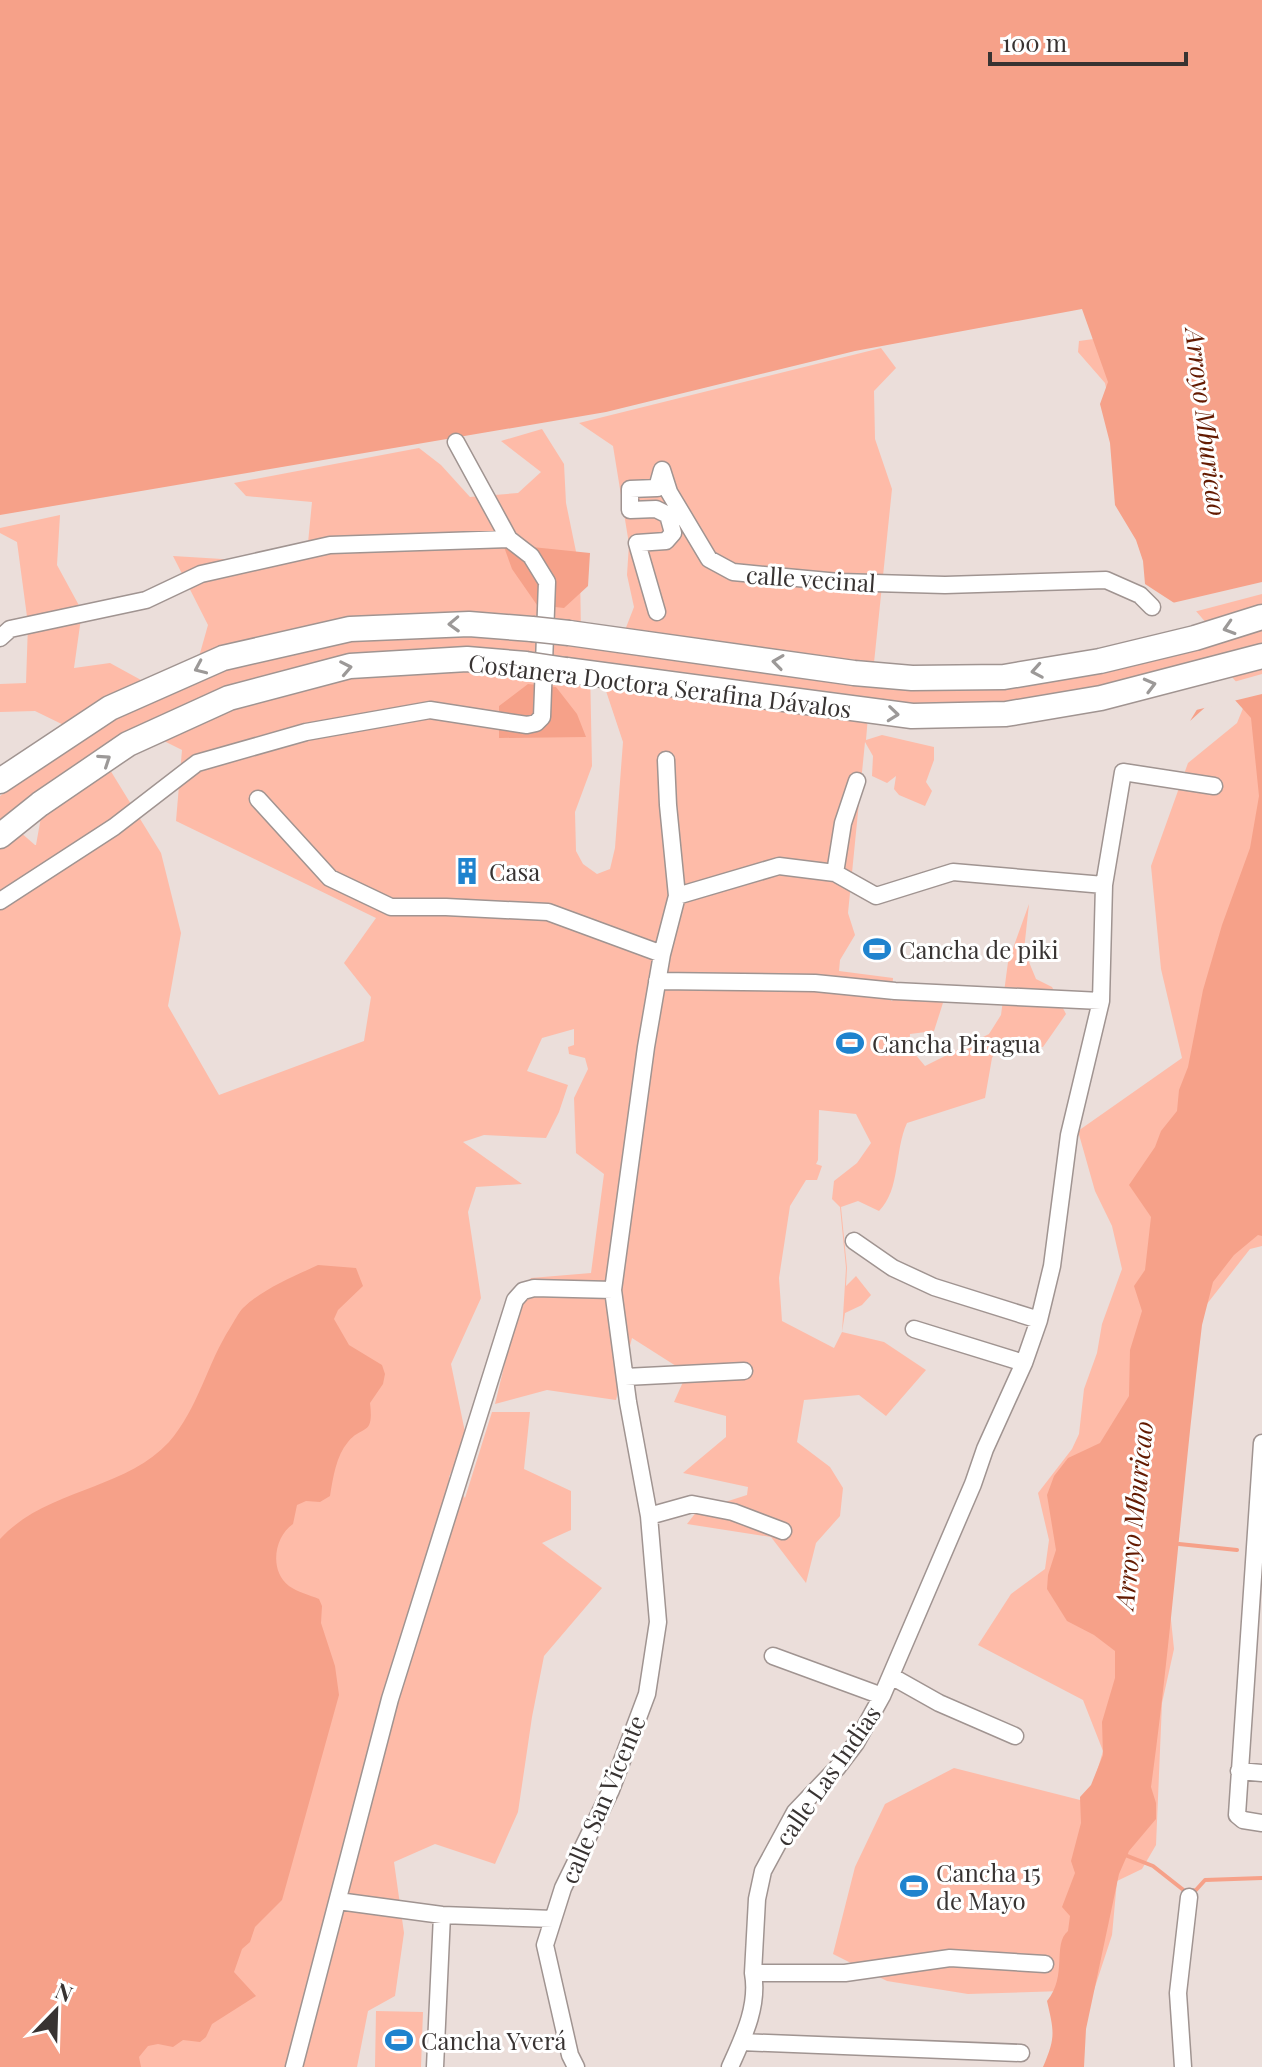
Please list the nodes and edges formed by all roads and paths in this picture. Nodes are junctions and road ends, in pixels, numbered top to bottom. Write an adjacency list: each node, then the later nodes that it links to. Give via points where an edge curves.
1 (456, 442): 2 (street)
2 (509, 539): 6 (street, via 330,545 201,574 146,600 10,629); 17 (street, via 531,556 547,582 542,717 536,723 430,710 306,732 197,763 114,827)
3 (1152, 607): 4 (street, calle vecinal, via 1140,595 1106,580 945,585 733,572 709,559 669,492 662,470 657,488 630,489 630,510 656,509 668,515 673,533 666,541 637,543)
4 (657, 612)
5 (1262, 617): 9 (highway, Costanera Doctora Serafina Dávalos, one-way to 9, bridge, via 1100,661 1004,677 854,673 469,624 350,629 223,658 110,708)
6 (0, 638)
7 (1262, 656): 13 (highway, Costanera Doctora Serafina Dávalos, one-way to 7, bridge, via 128,744 229,698 350,666 467,659 526,664 912,716 1006,714 1101,698)
8 (666, 760): 16 (street)
9 (0, 781)
10 (857, 781): 14 (street)
11 (1214, 786): 15 (street, calle Las Indias, via 1123,772)
12 (258, 799): 18 (street, via 330,878 391,907 548,912)
13 (0, 836)
14 (835, 873): 15 (street, via 876,896 953,872); 16 (street, via 779,866)
15 (1104, 885): 20 (street, calle Las Indias)
16 (677, 896): 18 (street, calle San Vicente)
17 (0, 901)
18 (662, 954): 19 (street, calle San Vicente)
19 (657, 981): 20 (street, via 815,983); 22 (street, calle San Vicente)
20 (1101, 1001): 23 (street, calle Las Indias, via 1069,1135 1058,1232)
21 (854, 1241): 23 (street, via 934,1287)
22 (613, 1290): 27 (street, calle San Vicente); 40 (street, via 534,1288 515,1300 390,1699)
23 (1039, 1320): 25 (street, calle Las Indias)
24 (914, 1329): 25 (street)
25 (1024, 1363): 33 (street, calle Las Indias)
26 (744, 1371): 27 (street)
27 (625, 1377): 29 (street, calle San Vicente)
28 (1262, 1443): 31 (street)
29 (649, 1516): 30 (street, via 692,1504); 42 (street, calle San Vicente, via 658,1622 647,1694)
30 (783, 1531)
31 (1258, 1552): 36 (street)
32 (773, 1656): 34 (street)
33 (891, 1676): 34 (street, calle Las Indias); 35 (street)
34 (882, 1696): 44 (street, calle Las Indias, via 856,1743 795,1812 763,1871)
35 (1015, 1736)
36 (1239, 1771): 37 (street); 38 (street, via 1237,1815)
37 (1262, 1773)
38 (1262, 1823)
39 (1189, 1897): 51 (street, via 1178,1993)
40 (338, 1901): 41 (street); 47 (street)
41 (442, 1915): 42 (street); 48 (street)
42 (553, 1919): 49 (street, calle San Vicente, via 545,1945)
43 (1045, 1964): 44 (street, via 950,1958 845,1973)
44 (753, 1973): 45 (street, calle Las Indias, via 752,2012)
45 (741, 2042): 46 (street); 50 (street, calle Las Indias)
46 (1021, 2053)
47 (294, 2067)
48 (435, 2067)
49 (576, 2067)
50 (730, 2067)
51 (1183, 2067)

